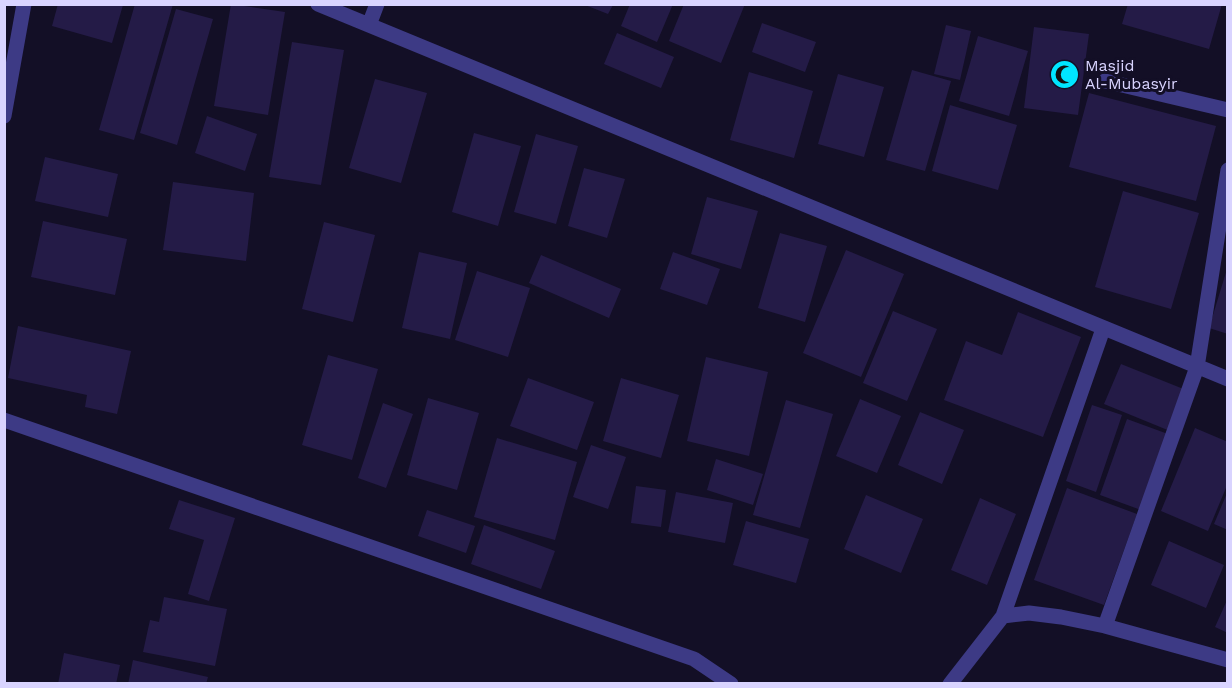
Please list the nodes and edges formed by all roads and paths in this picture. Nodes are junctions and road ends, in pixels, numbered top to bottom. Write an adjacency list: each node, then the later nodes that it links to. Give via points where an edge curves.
1 (24, 4): 7 (street)
2 (318, 4): 4 (street)
3 (377, 4): 4 (street)
4 (369, 25): 9 (street)
5 (1105, 81): 6 (street)
6 (1227, 110)
7 (4, 116)
8 (1227, 170): 10 (street)
9 (1103, 329): 10 (street); 13 (street)
10 (1197, 367): 11 (street); 14 (street)
11 (1227, 380)
12 (4, 420): 16 (street, via 694,659)
13 (1003, 616): 14 (street, via 1029,613); 17 (street)
14 (1105, 626): 15 (street)
15 (1227, 660)
16 (731, 684)
17 (950, 684)

